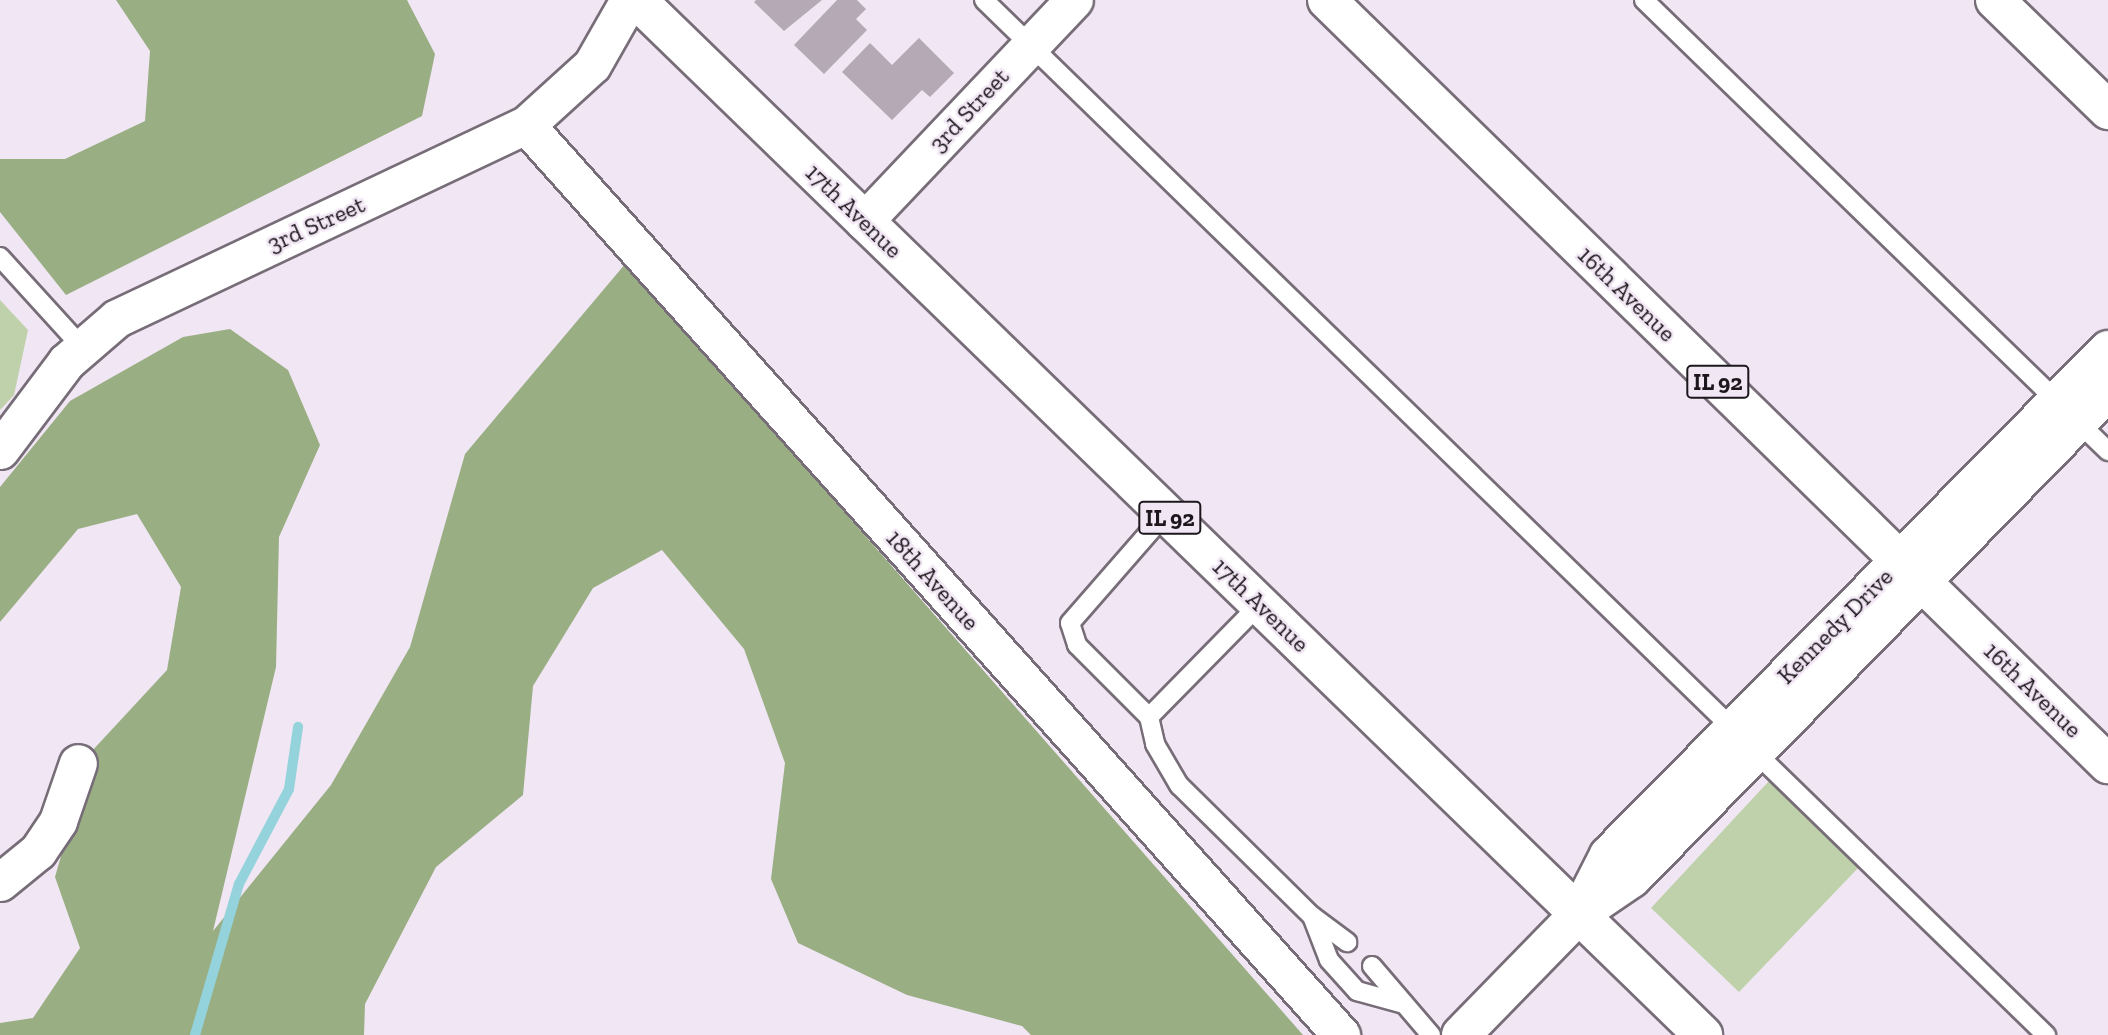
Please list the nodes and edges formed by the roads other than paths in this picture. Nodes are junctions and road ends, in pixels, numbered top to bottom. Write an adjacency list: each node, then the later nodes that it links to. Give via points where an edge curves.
1 (629, 0): 10 (street, 3rd Street, via 593,65)
2 (637, 0): 11 (main road, 17th Avenue / IL 92)
3 (984, 0): 8 (lane)
4 (1074, 0): 8 (street, 3rd Street)
5 (1327, 0): 20 (main road, 16th Avenue / IL 92)
6 (1644, 0): 16 (lane)
7 (1996, 0): 9 (main road)
8 (1030, 45): 11 (street, 3rd Street); 23 (lane)
9 (2108, 110)
10 (526, 125): 13 (street, 3rd Street, via 148,300); 32 (street, 18th Avenue)
11 (864, 221): 19 (main road, 17th Avenue / IL 92)
12 (0, 257): 13 (lane)
13 (81, 346): 17 (street, 3rd Street)
14 (2108, 350): 16 (main road, Kennedy Drive)
15 (2108, 391): 16 (main road, Kennedy Drive)
16 (2068, 412): 18 (lane); 20 (main road, Kennedy Drive)
17 (0, 450)
18 (2108, 451)
19 (1166, 513): 21 (main road, 17th Avenue / IL 92); 22 (lane, via 1070,623 1077,645)
20 (1912, 571): 23 (main road, Kennedy Drive); 25 (main road, 16th Avenue / IL 92)
21 (1260, 604): 22 (lane); 27 (main road, 17th Avenue / IL 92)
22 (1149, 717): 28 (lane, via 1155,744 1179,785)
23 (1744, 741): 27 (main road, Kennedy Drive, via 1609,855); 36 (lane)
24 (78, 763): 26 (street, via 58,821 38,851)
25 (2108, 764)
26 (0, 882)
27 (1579, 914): 34 (main road, Kennedy Drive); 35 (main road, 17th Avenue / IL 92)
28 (1311, 916): 29 (lane); 31 (lane, via 1329,960 1357,991)
29 (1347, 943)
30 (1372, 966): 31 (lane)
31 (1404, 1004): 33 (lane)
32 (1341, 1035)
33 (1431, 1035)
34 (1461, 1035)
35 (1703, 1035)
36 (2046, 1035)

